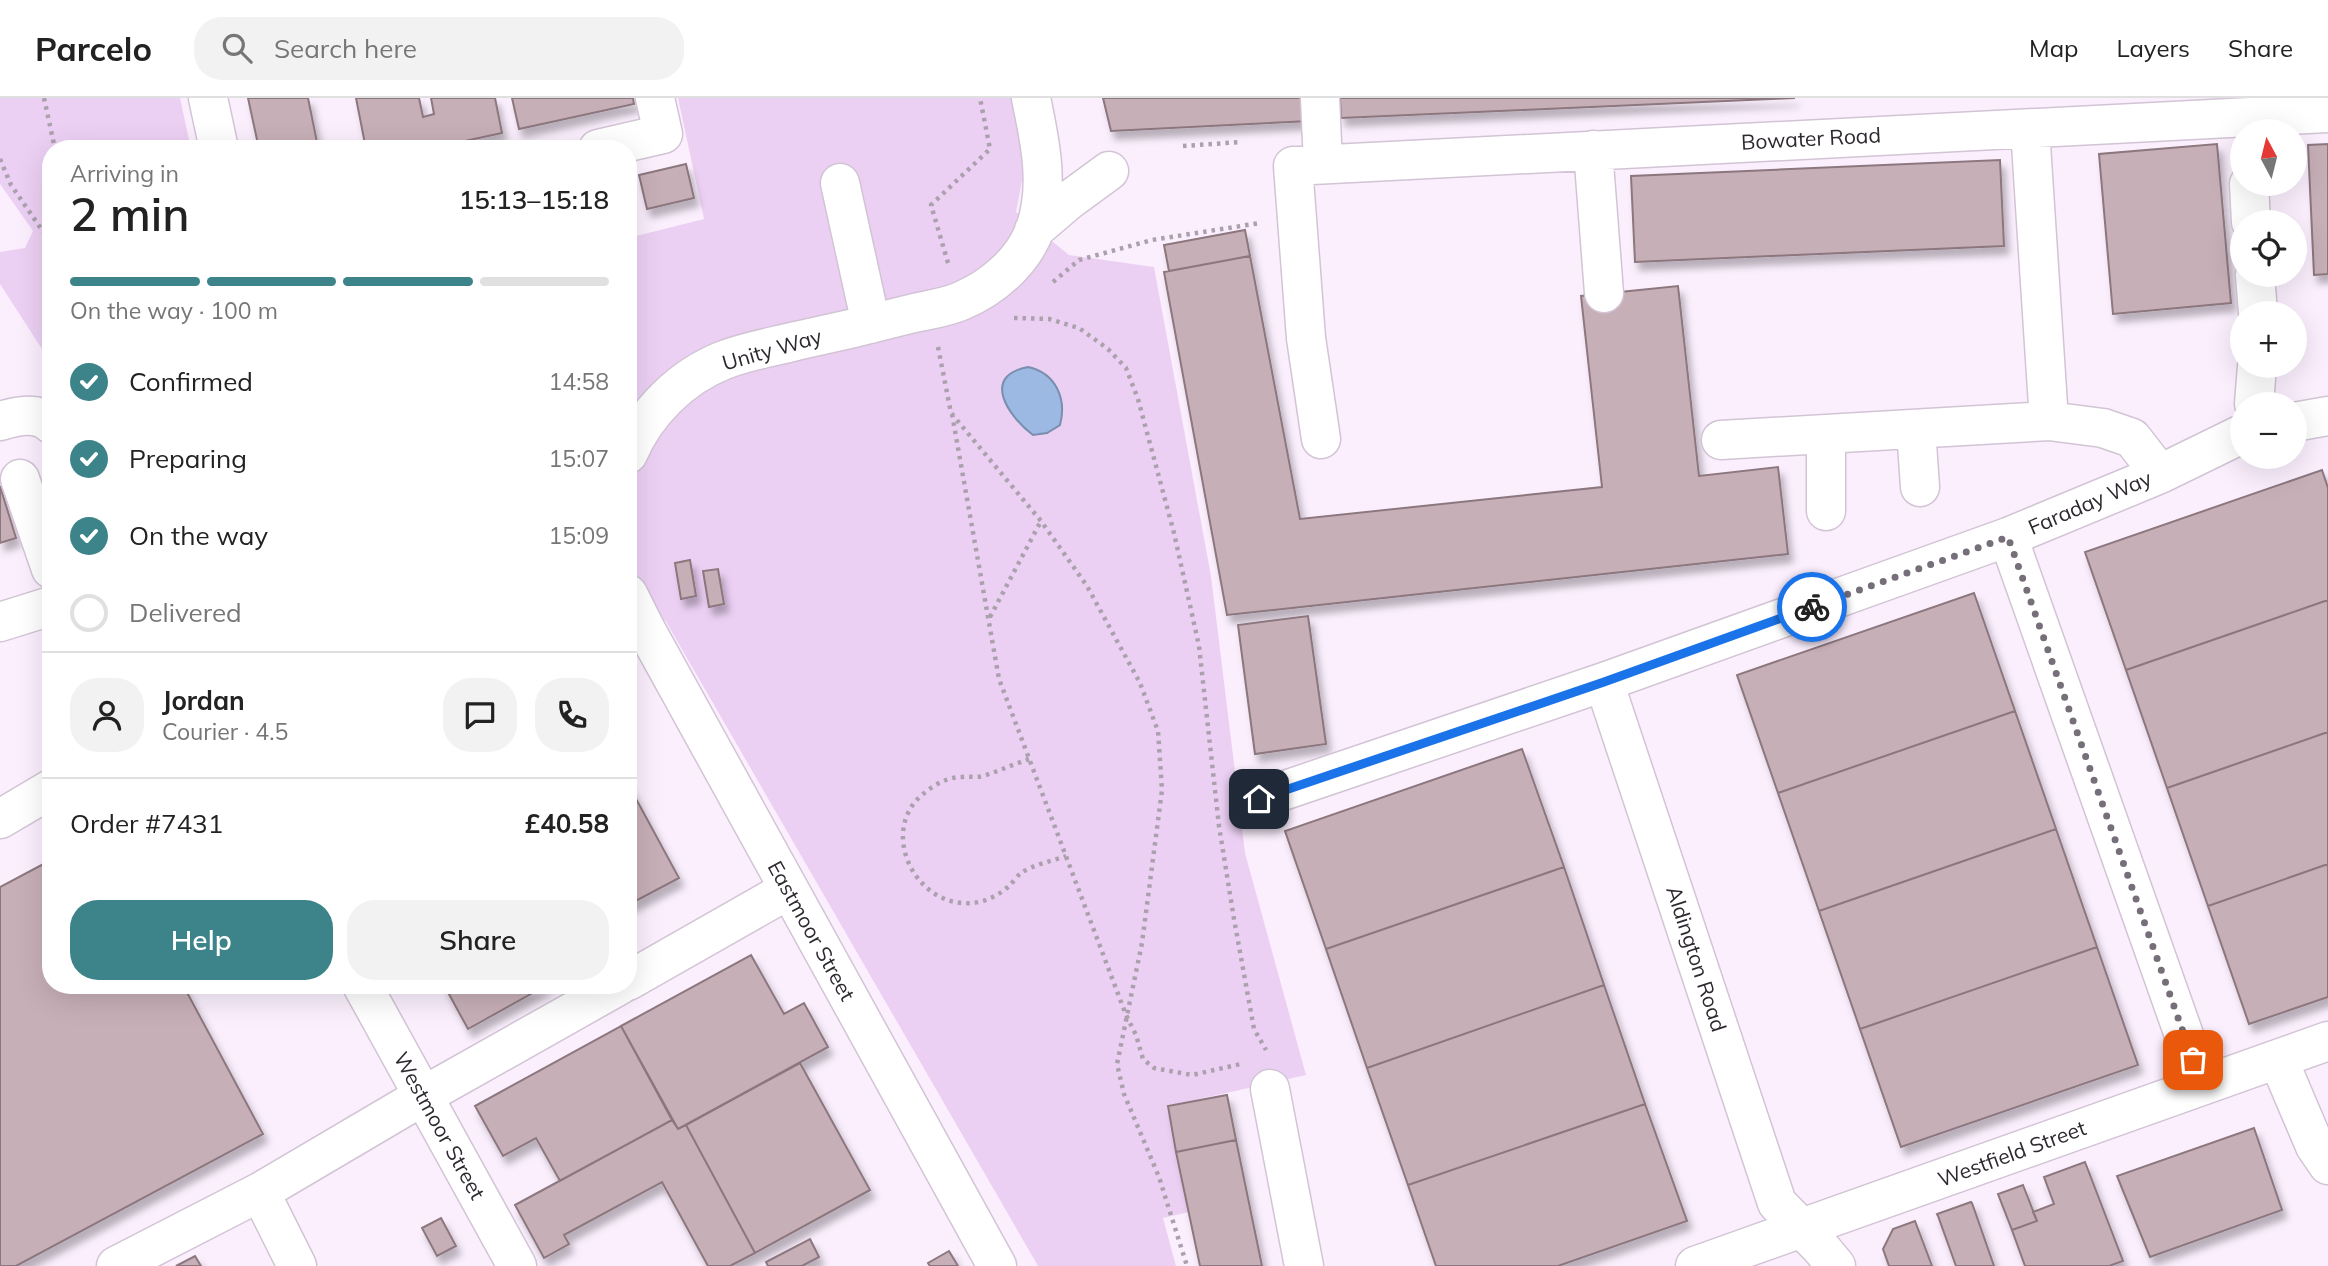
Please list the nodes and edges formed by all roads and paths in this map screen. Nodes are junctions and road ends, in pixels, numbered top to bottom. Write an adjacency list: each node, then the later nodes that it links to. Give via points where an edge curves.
1 (44, 98): 11 (path)
2 (208, 98): 12 (street)
3 (655, 98): 13 (street, via 663,134)
4 (980, 98): 24 (path, via 990,149 931,205)
5 (1031, 98): 23 (street, Unity Way, via 1042,150 1042,192)
6 (1320, 98): 18 (street)
7 (2328, 113): 8 (street, Bowater Road)
8 (2282, 119)
9 (2230, 124): 10 (street, Bowater Road)
10 (2030, 129): 16 (street, Bowater Road); 35 (street)
11 (53, 140)
12 (217, 140)
13 (637, 140)
14 (1241, 142): 15 (path)
15 (1183, 146)
16 (1593, 150): 18 (street, Bowater Road); 26 (street)
17 (0, 159): 22 (path, via 11,185)
18 (1308, 165): 39 (street, via 1306,338)
19 (1109, 172): 23 (street)
20 (840, 183): 28 (street)
21 (1255, 224): 25 (path, via 1152,240 1079,260)
22 (42, 230)
23 (1034, 230): 28 (street, Unity Way, via 1015,263 992,285 960,302)
24 (950, 271)
25 (1045, 290)
26 (1604, 293)
27 (1027, 308): 65 (path, via 1018,317 1079,328 1108,349 1126,368 1138,399 1199,646 1232,906 1254,1029)
28 (871, 324): 38 (street, Unity Way, via 724,360 667,397)
29 (936, 339): 30 (path)
30 (951, 413): 46 (path); 51 (path)
31 (2328, 416): 33 (street)
32 (42, 420): 34 (street, via 19,416)
33 (2307, 420)
34 (0, 421)
35 (2049, 421): 36 (street); 42 (street, via 2103,428 2132,438)
36 (1916, 429): 37 (street); 44 (street)
37 (1826, 434): 40 (street); 45 (street)
38 (637, 436)
39 (1321, 439)
40 (1721, 440)
41 (2230, 440): 42 (street, Faraday Way)
42 (2160, 474): 47 (street, Faraday Way)
43 (20, 480): 48 (street)
44 (1920, 487)
45 (1826, 510)
46 (1041, 521): 51 (path); 63 (path, via 1120,643 1157,730 1162,790 1142,943)
47 (2008, 537): 53 (street, Faraday Way); 68 (street)
48 (42, 543)
49 (42, 609): 52 (street)
50 (637, 612): 59 (street, Eastmoor Street)
51 (989, 618): 54 (path, via 999,679)
52 (0, 622)
53 (1604, 682): 56 (street, Faraday Way); 72 (street, Aldington Road, via 1777,1203)
54 (1029, 759): 58 (path); 58 (path, via 980,777 958,776 937,783 920,796 908,814 903,835 905,857 930,892 950,901 971,903 990,899 1021,873)
55 (42, 794): 57 (street)
56 (1259, 799)
57 (0, 819)
58 (1066, 856): 63 (path)
59 (788, 890): 60 (street); 76 (street, Eastmoor Street)
60 (637, 976)
61 (367, 994): 69 (street, Westmoor Street)
62 (604, 994): 69 (street)
63 (1126, 1015): 67 (path, via 1143,1059 1154,1068 1192,1075); 77 (path, via 1117,1065 1124,1094 1159,1177)
64 (2328, 1041): 66 (street, Westfield Street)
65 (1267, 1051): 67 (path); 67 (path)
66 (2278, 1059): 68 (street, Westfield Street); 70 (street, via 2315,1146)
67 (1263, 1066): 78 (street)
68 (2202, 1086): 72 (street, Westfield Street)
69 (423, 1096): 71 (street); 75 (street, Westmoor Street)
70 (2328, 1165)
71 (260, 1192): 73 (street); 74 (street)
72 (1802, 1229): 79 (street, Westfield Street); 80 (street, Aldington Road)
73 (116, 1266)
74 (297, 1266)
75 (517, 1266)
76 (997, 1266)
77 (1187, 1266)
78 (1304, 1266)
79 (1695, 1266)
80 (1836, 1266)

